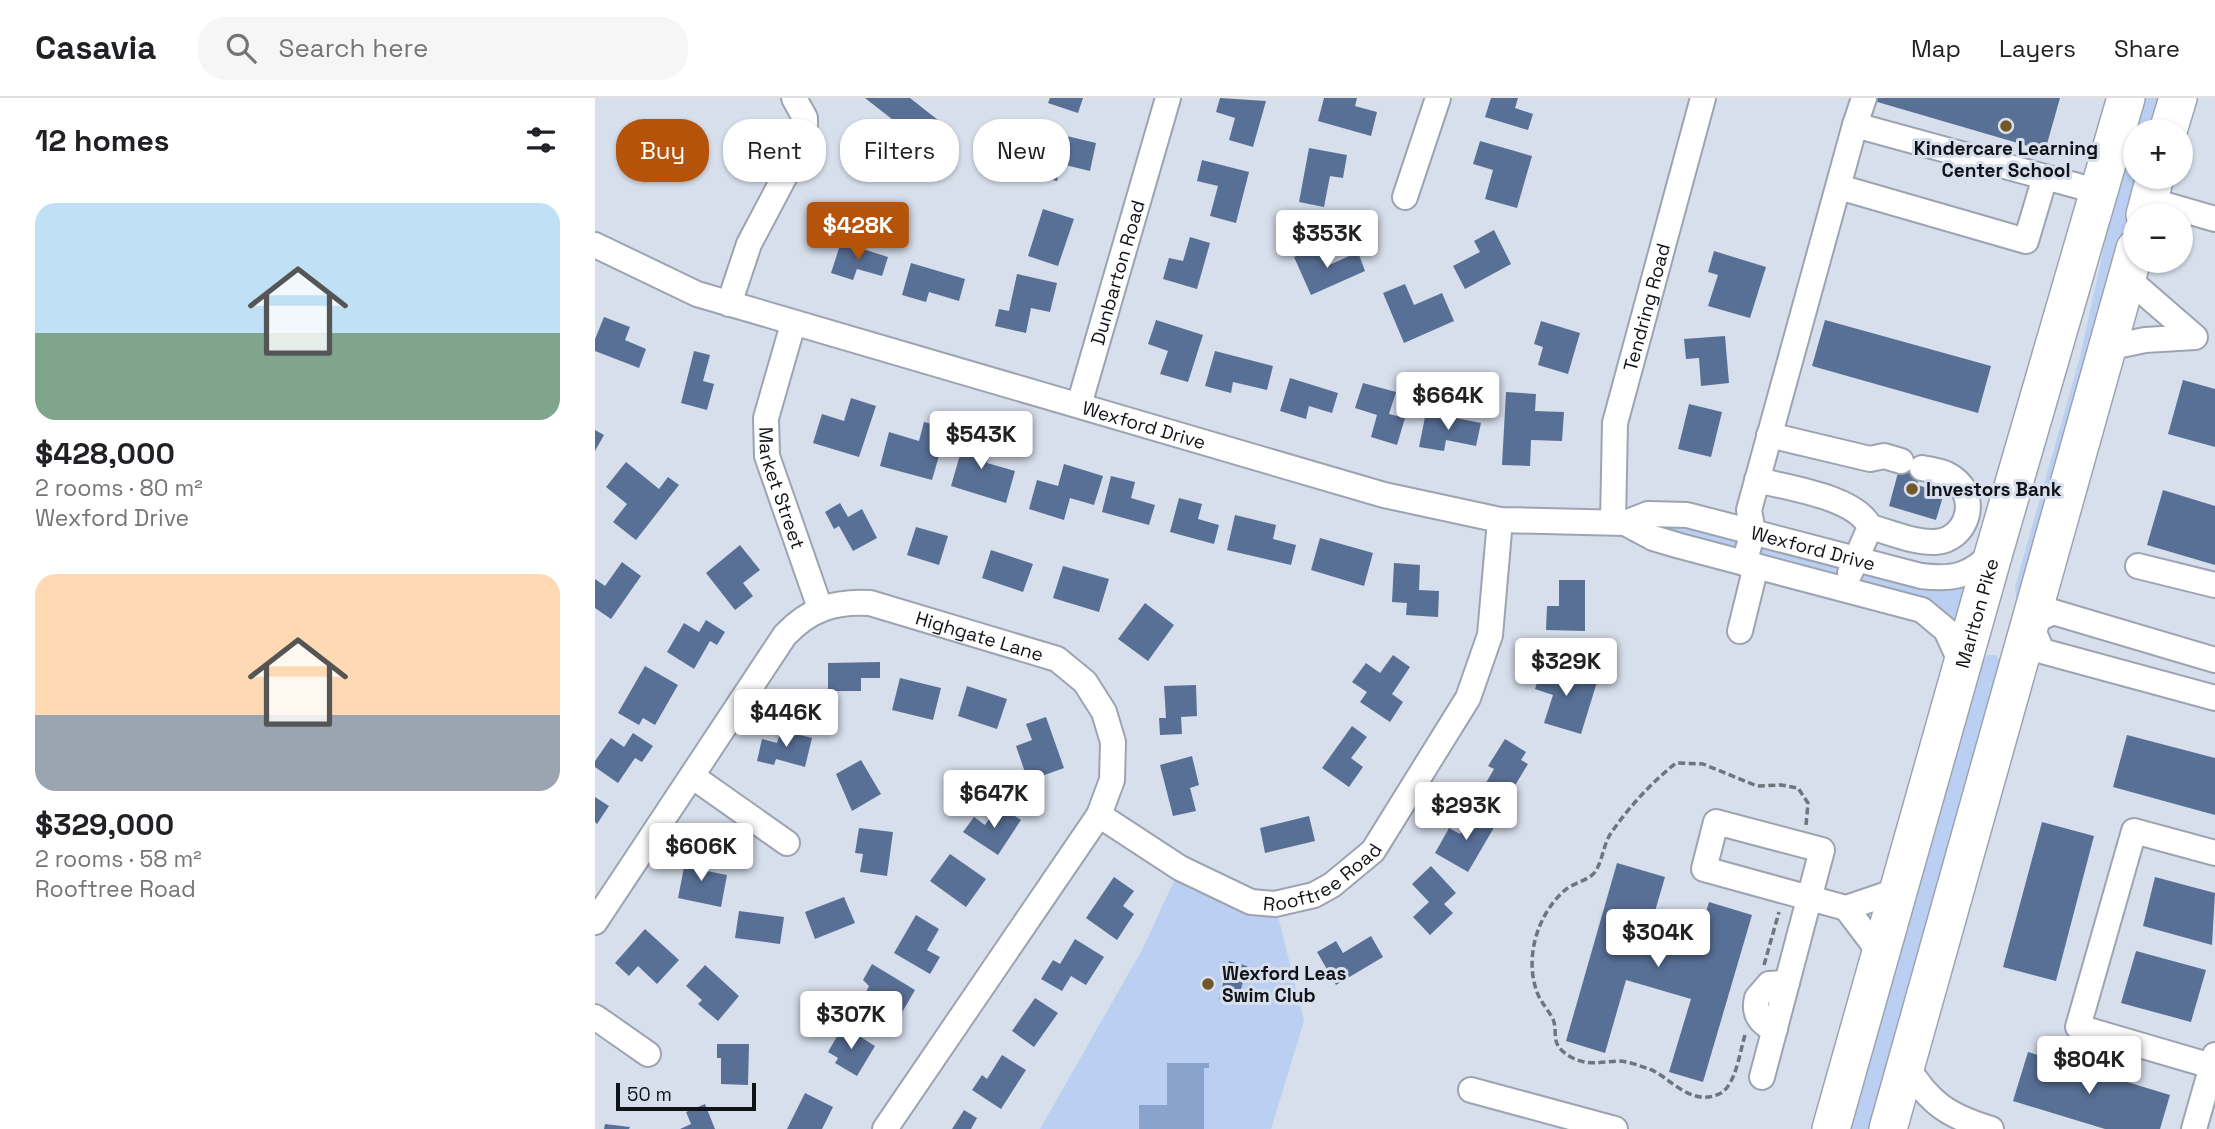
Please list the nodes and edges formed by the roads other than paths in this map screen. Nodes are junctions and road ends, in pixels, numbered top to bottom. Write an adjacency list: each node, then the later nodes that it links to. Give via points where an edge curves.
1 (793, 98): 19 (street, via 806,118 803,144 748,244)
2 (1168, 98): 23 (street, Dunbarton Road)
3 (1438, 98): 13 (street)
4 (1703, 98): 27 (street, Tendring Road, via 1615,423)
5 (1864, 98): 9 (street)
6 (2126, 98): 12 (highway, Marlton Pike)
7 (2178, 98): 8 (highway)
8 (2172, 119)
9 (1856, 125): 10 (street); 11 (street)
10 (2045, 177): 11 (street, via 2026,241); 12 (street)
11 (1839, 187): 24 (street)
12 (2100, 192): 30 (highway, Marlton Pike); 37 (highway, via 2090,277 2004,597 2013,614)
13 (1405, 197)
14 (2150, 197): 15 (street)
15 (2214, 213)
16 (595, 245): 19 (street, Wexford Drive, via 697,294)
17 (2128, 273): 22 (highway)
18 (2140, 273): 21 (street)
19 (729, 304): 20 (street, Wexford Drive)
20 (793, 324): 23 (street, Wexford Drive); 36 (street, Market Street, via 766,418 767,456)
21 (2205, 338): 22 (street, via 2145,340)
22 (2107, 348): 37 (highway)
23 (1079, 405): 26 (street, Wexford Drive, via 1384,495)
24 (1769, 435): 25 (street); 28 (street, via 1870,459 1884,456 1950,475 1965,492 1968,514 1947,540 1926,542)
25 (1757, 480): 28 (street, via 1858,509); 29 (street, via 1749,510)
26 (1500, 520): 27 (street, Wexford Drive); 43 (street, Rooftree Road, via 1490,635 1468,698 1373,851 1332,885 1314,895 1275,904 1251,902 1180,868)
27 (1619, 522): 29 (street, Wexford Drive, via 1648,514 1687,515); 32 (street, Wexford Drive, via 1653,538)
28 (1870, 527): 31 (street)
29 (1753, 532): 31 (street, Wexford Drive); 32 (street)
30 (1994, 552): 31 (street, Wexford Drive, via 1961,577 1942,579); 40 (highway, Marlton Pike)
31 (1854, 559): 35 (street)
32 (1750, 565): 35 (street, Wexford Drive); 38 (street)
33 (2138, 566): 34 (street)
34 (2215, 585)
35 (1845, 590): 40 (street, Wexford Drive, via 1921,610 1934,618 1955,644)
36 (820, 608): 42 (street, Highgate Lane, via 785,635); 43 (street, Highgate Lane, via 870,603 1057,659 1085,682 1104,712 1113,742 1112,780)
37 (2030, 623): 39 (street, via 2053,612); 41 (street, via 2042,651); 54 (highway)
38 (1740, 631)
39 (2215, 660)
40 (1962, 665): 46 (highway, Marlton Pike)
41 (2215, 698)
42 (692, 776): 44 (street); 49 (street, Highgate Lane)
43 (1099, 815): 57 (street, Highgate Lane)
44 (787, 843)
45 (2215, 853): 53 (street, via 2134,831 2078,1027)
46 (1899, 890): 48 (street); 50 (highway, Marlton Pike)
47 (1810, 897): 47 (street, via 1822,850 1716,822 1704,869); 48 (street); 55 (street)
48 (1846, 908): 50 (street)
49 (595, 922)
50 (1881, 954): 59 (highway, Marlton Pike)
51 (595, 1017): 52 (street)
52 (648, 1054)
53 (2214, 1063): 62 (street)
54 (1906, 1065): 60 (highway); 61 (street, via 1938,1106 1960,1120)
55 (1762, 1077)
56 (1471, 1090): 58 (street)
57 (885, 1129)
58 (1615, 1129)
59 (1831, 1129)
60 (1888, 1129)
61 (1991, 1129)
62 (2194, 1129)

